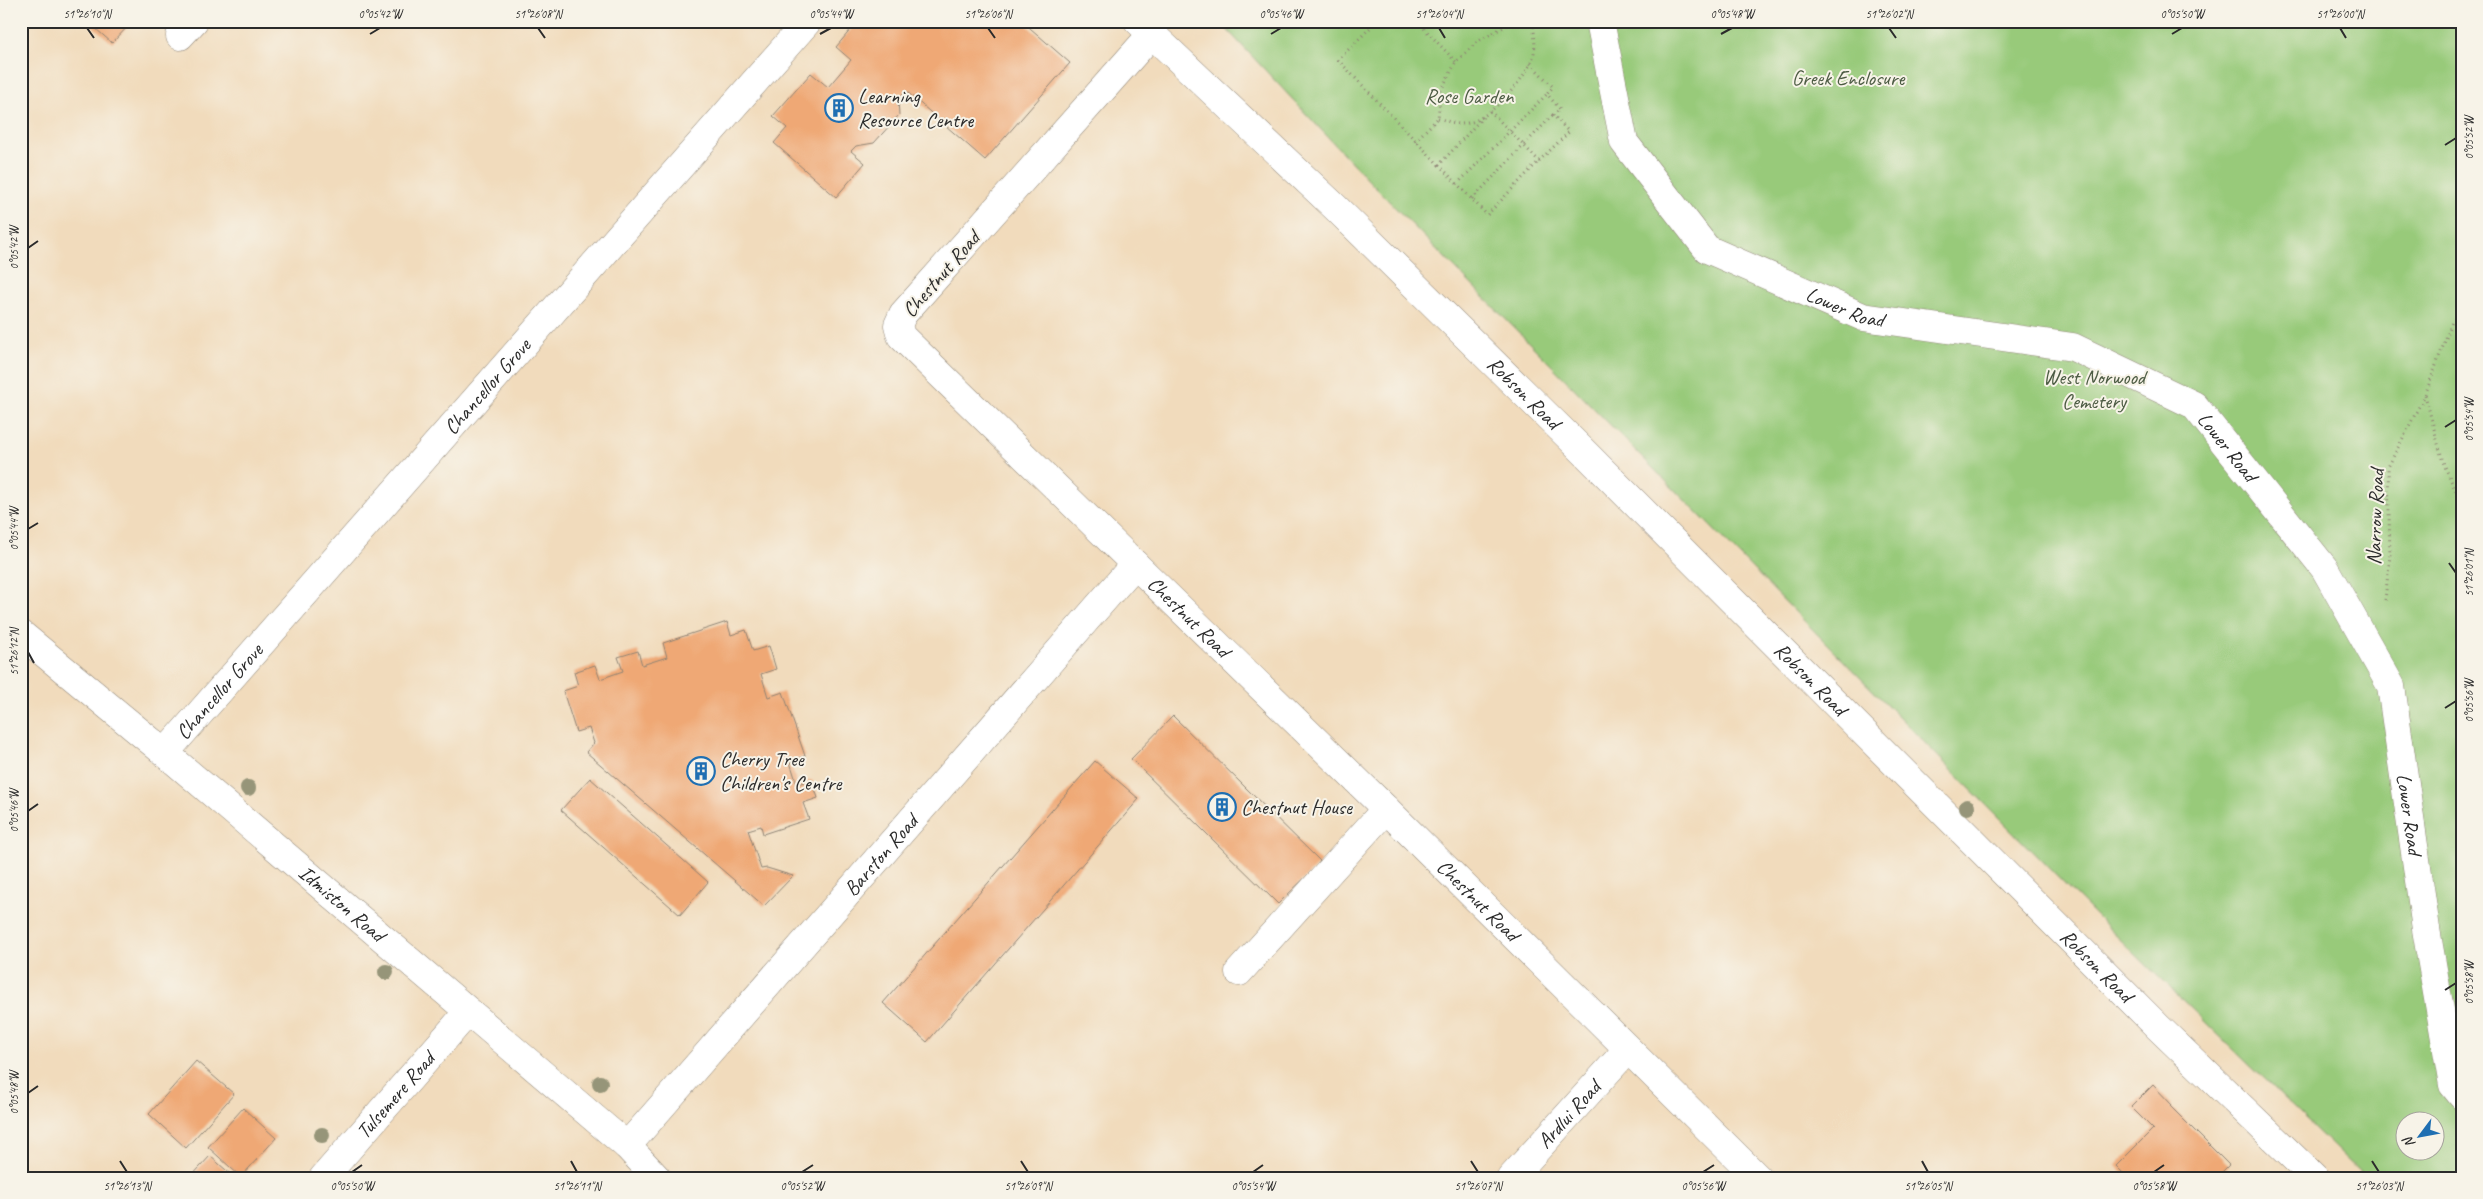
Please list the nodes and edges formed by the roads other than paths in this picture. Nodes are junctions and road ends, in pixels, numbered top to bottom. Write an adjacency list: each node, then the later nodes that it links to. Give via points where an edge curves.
1 (808, 21): 6 (street, Chancellor Grove)
2 (1600, 21): 11 (street, Lower Road, via 1624,142 1706,249 1863,317 2073,347 2194,405 2326,569 2392,686 2426,929 2453,1085)
3 (1144, 28): 4 (street, Chestnut Road, via 903,314 898,325 900,336); 17 (street, Robson Road, via 1335,207 1580,447 2158,1027)
4 (1135, 564): 7 (street, Chestnut Road); 12 (street, Barston Road)
5 (21, 634): 6 (street, Idmiston Road)
6 (165, 753): 9 (street, Idmiston Road)
7 (1386, 809): 8 (street); 10 (street, Chestnut Road)
8 (1239, 972)
9 (468, 1012): 12 (street, Idmiston Road); 13 (street, Tulsemere Road)
10 (1627, 1050): 15 (street, Ardlui Road); 16 (street, Chestnut Road)
11 (2462, 1096)
12 (627, 1146): 14 (street, Idmiston Road)
13 (323, 1178)
14 (657, 1178)
15 (1511, 1178)
16 (1758, 1178)
17 (2314, 1178)

